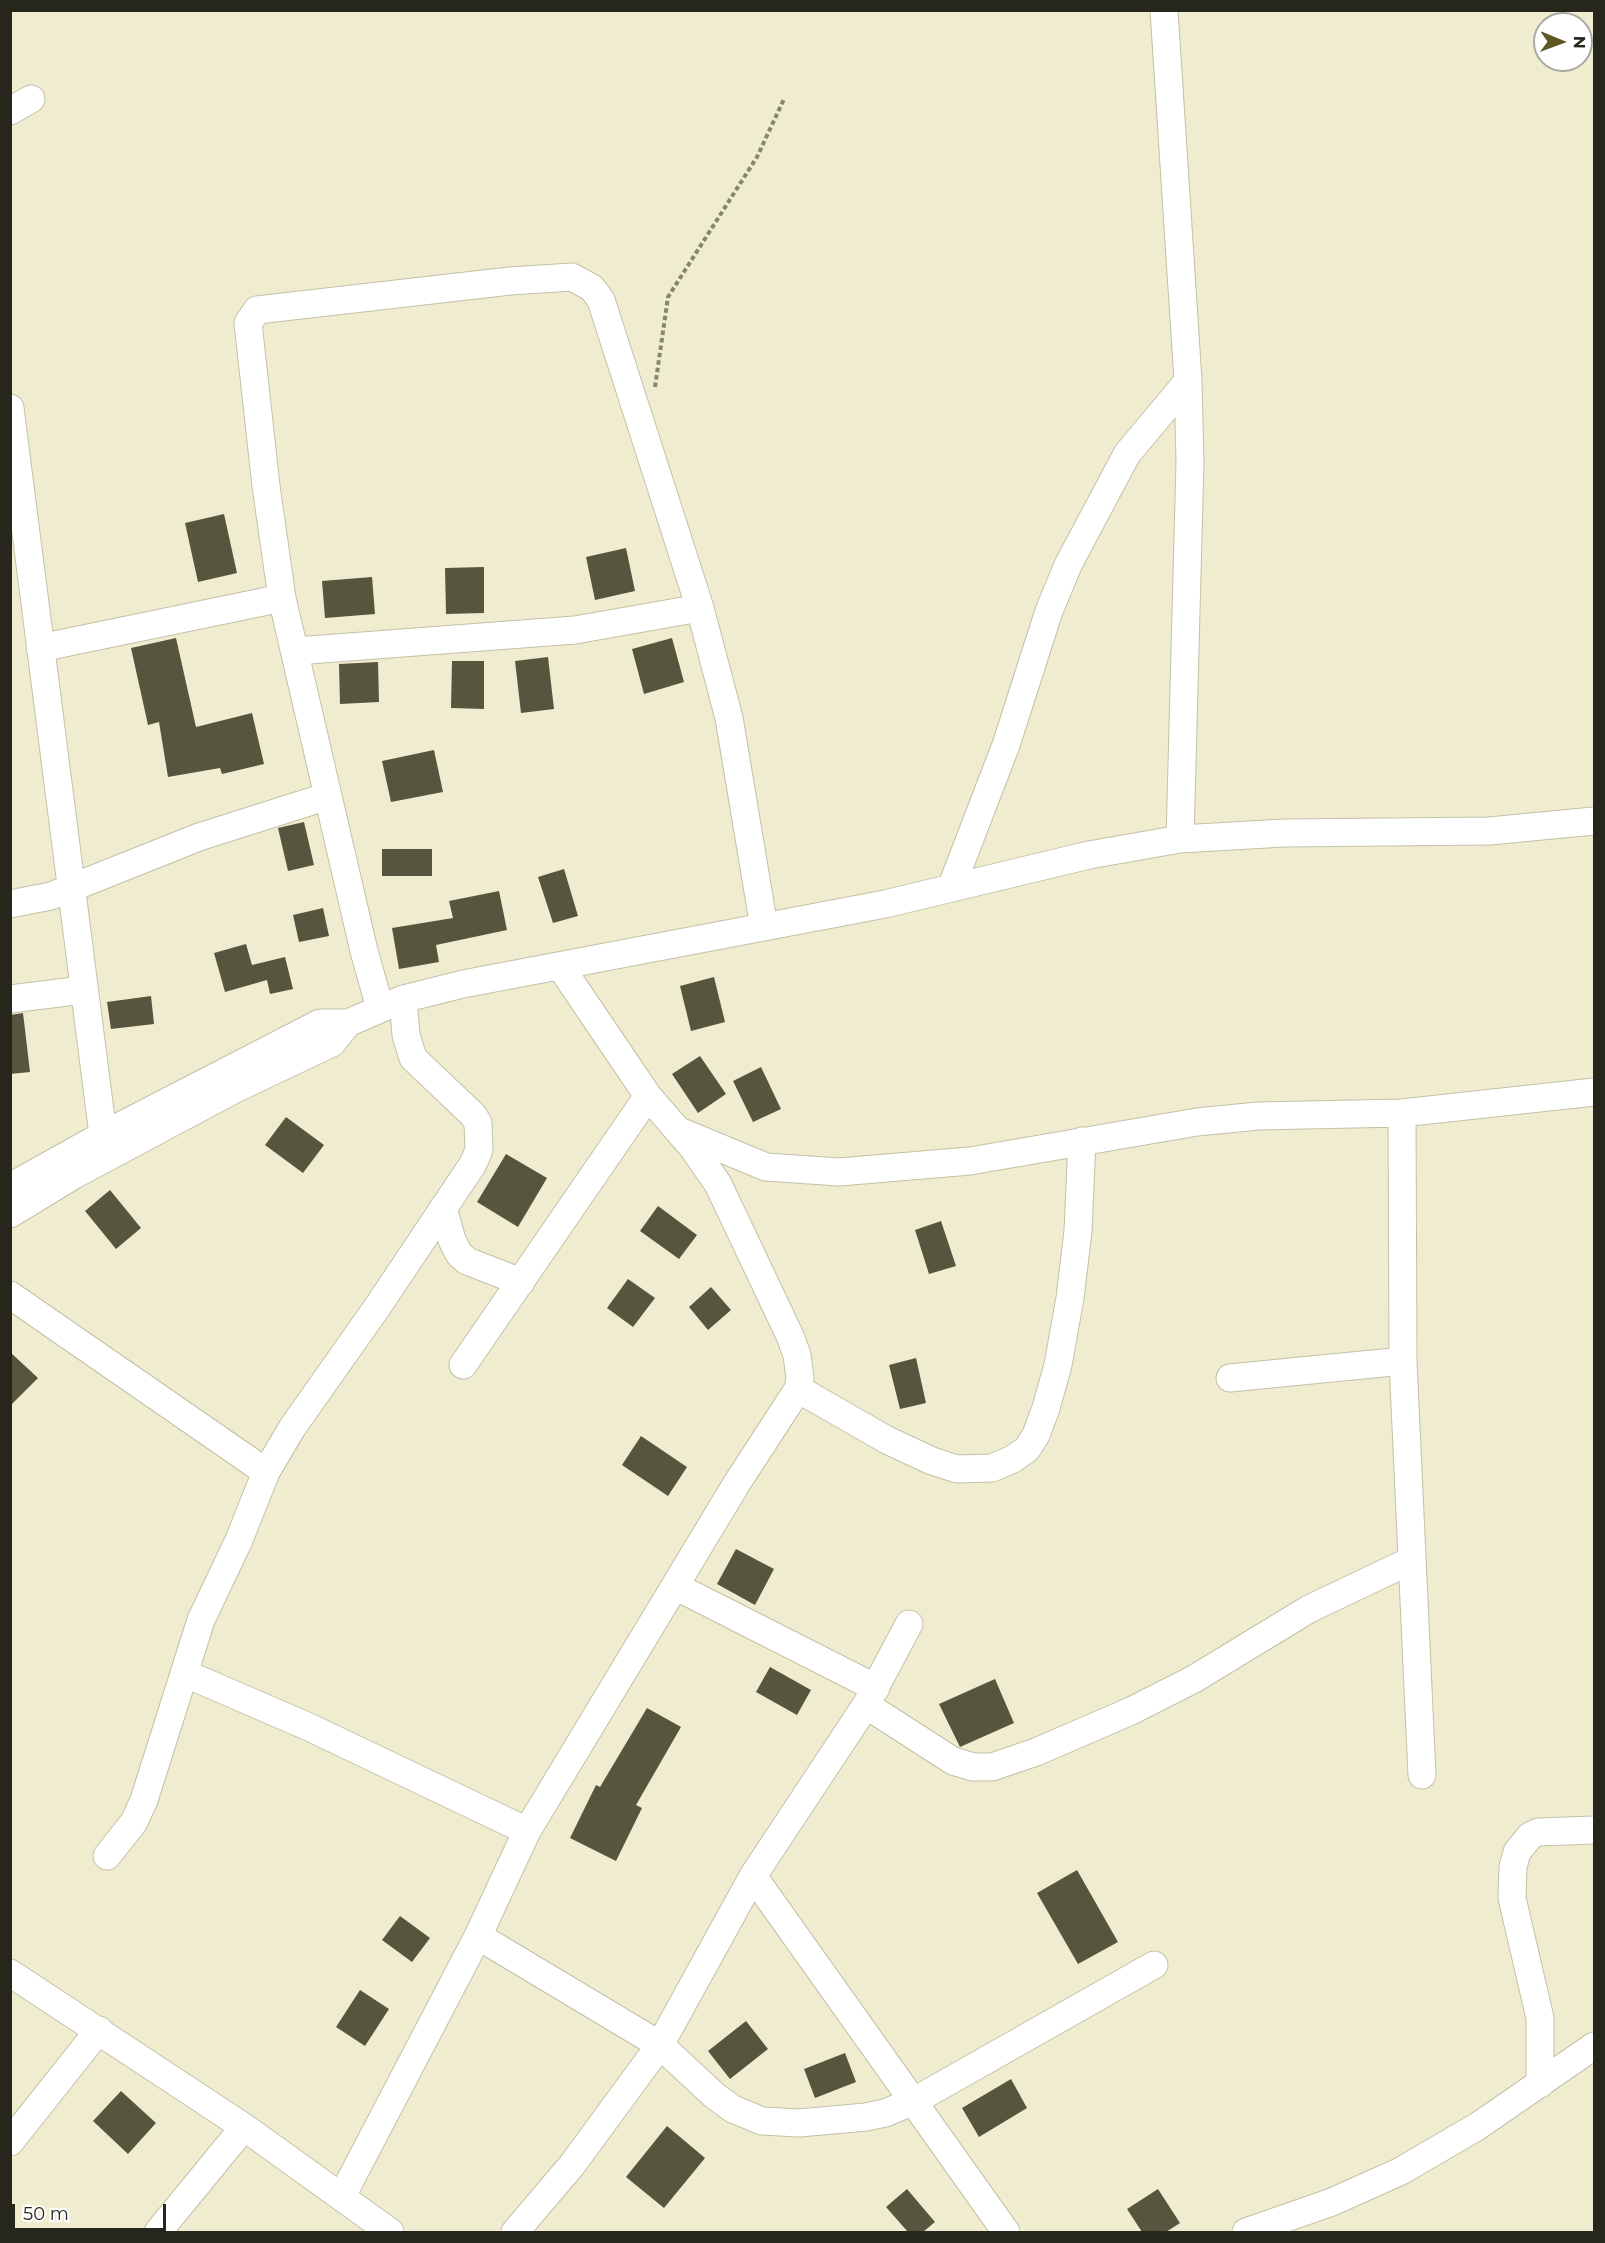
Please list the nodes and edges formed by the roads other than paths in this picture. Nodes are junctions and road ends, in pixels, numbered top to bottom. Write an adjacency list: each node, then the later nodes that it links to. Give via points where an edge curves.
1 (1164, 10): 2 (street)
2 (1188, 381): 10 (street, via 1189,534); 12 (street, via 1127,454 1068,565 1006,745)
3 (10, 408): 6 (street)
4 (282, 598): 5 (street, via 249,334 249,319 257,310 510,280 572,277 584,281 601,300); 6 (street); 7 (street)
5 (700, 608): 7 (street, via 575,630); 14 (street, via 729,718)
6 (40, 648): 11 (street)
7 (296, 651): 8 (street)
8 (328, 796): 11 (street, via 199,837); 18 (street, via 364,951)
9 (1594, 820): 10 (street, via 1489,831 1284,833)
10 (1180, 839): 12 (street, via 1089,855)
11 (73, 887): 13 (street); 16 (street)
12 (951, 888): 14 (street)
13 (10, 904)
14 (764, 927): 15 (street)
15 (560, 966): 18 (street); 20 (street)
16 (83, 990): 17 (street); 24 (street)
17 (10, 999)
18 (392, 1003): 24 (street, via 348,1023 320,1023); 26 (street, via 413,1058 478,1123 479,1150)
19 (1594, 1092): 21 (street)
20 (648, 1096): 22 (street); 28 (street)
21 (1402, 1113): 23 (street, via 1258,1116); 30 (street)
22 (678, 1130): 23 (street, via 766,1167 839,1173 970,1161); 33 (street, via 718,1184 765,1280 797,1355)
23 (1082, 1141): 33 (street, via 1078,1231 1068,1309 1046,1408 1027,1449 992,1468 957,1469 887,1440)
24 (105, 1147): 25 (street); 27 (street)
25 (10, 1187)
26 (443, 1208): 28 (street, via 459,1254 468,1262); 34 (street)
27 (10, 1214)
28 (520, 1281): 31 (street)
29 (10, 1295): 34 (street)
30 (1403, 1361): 32 (street); 35 (street)
31 (463, 1365)
32 (1230, 1378)
33 (798, 1389): 36 (street)
34 (266, 1472): 38 (street, via 201,1620)
35 (1412, 1560): 39 (street, via 1308,1609 1194,1679 1141,1706 992,1767 966,1766 947,1758); 40 (street)
36 (675, 1586): 39 (street); 42 (street)
37 (909, 1624): 39 (street)
38 (184, 1673): 42 (street, via 309,1727); 43 (street, via 144,1800 134,1822)
39 (871, 1697): 44 (street)
40 (1422, 1775)
41 (1594, 1830): 51 (street, via 1538,1832 1517,1852 1513,1867 1512,1898 1540,2019)
42 (527, 1831): 45 (street)
43 (107, 1856)
44 (753, 1876): 49 (street); 52 (street)
45 (478, 1936): 49 (street); 55 (street)
46 (1154, 1965): 52 (street)
47 (10, 1973): 48 (street)
48 (99, 2030): 53 (street); 54 (street)
49 (660, 2045): 52 (street, via 715,2096 733,2109 762,2121 843,2121 885,2113); 58 (street, via 572,2165)
50 (1594, 2046): 51 (street)
51 (1540, 2084): 60 (street, via 1401,2171)
52 (914, 2101): 59 (street)
53 (244, 2127): 55 (street); 56 (street)
54 (10, 2142)
55 (342, 2196): 57 (street)
56 (158, 2232)
57 (390, 2232)
58 (516, 2232)
59 (1006, 2232)
60 (1246, 2232)

